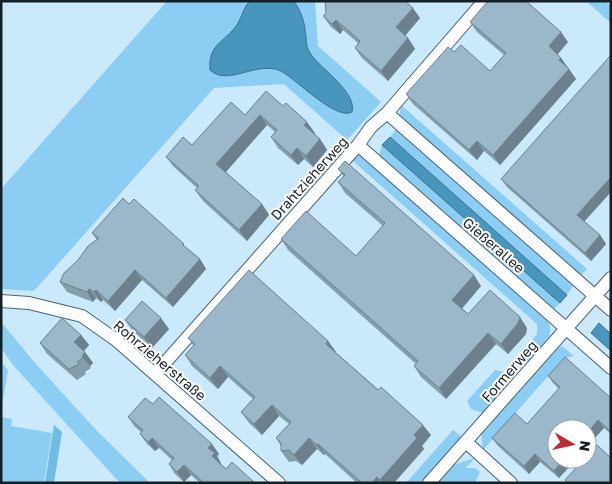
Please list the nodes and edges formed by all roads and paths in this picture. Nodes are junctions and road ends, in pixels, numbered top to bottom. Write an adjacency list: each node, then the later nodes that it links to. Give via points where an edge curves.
1 (484, 1): 2 (street, Drahtzieherweg)
2 (387, 112): 3 (street, Drahtzieherweg); 5 (street, Gießerallee)
3 (358, 145): 8 (street, Gießerallee); 10 (street, Drahtzieherweg)
4 (611, 278): 5 (street, Formerweg)
5 (595, 296): 7 (street, Gießerallee); 8 (street, Formerweg)
6 (1, 301): 10 (street, Rohrzieherstraße, via 29,303 82,316)
7 (611, 310)
8 (566, 329): 9 (street, Gießerallee); 11 (street, Formerweg)
9 (611, 368)
10 (155, 374): 12 (street, Rohrzieherstraße)
11 (466, 442): 13 (street, Formerweg); 14 (street)
12 (279, 483)
13 (430, 483)
14 (511, 483)

